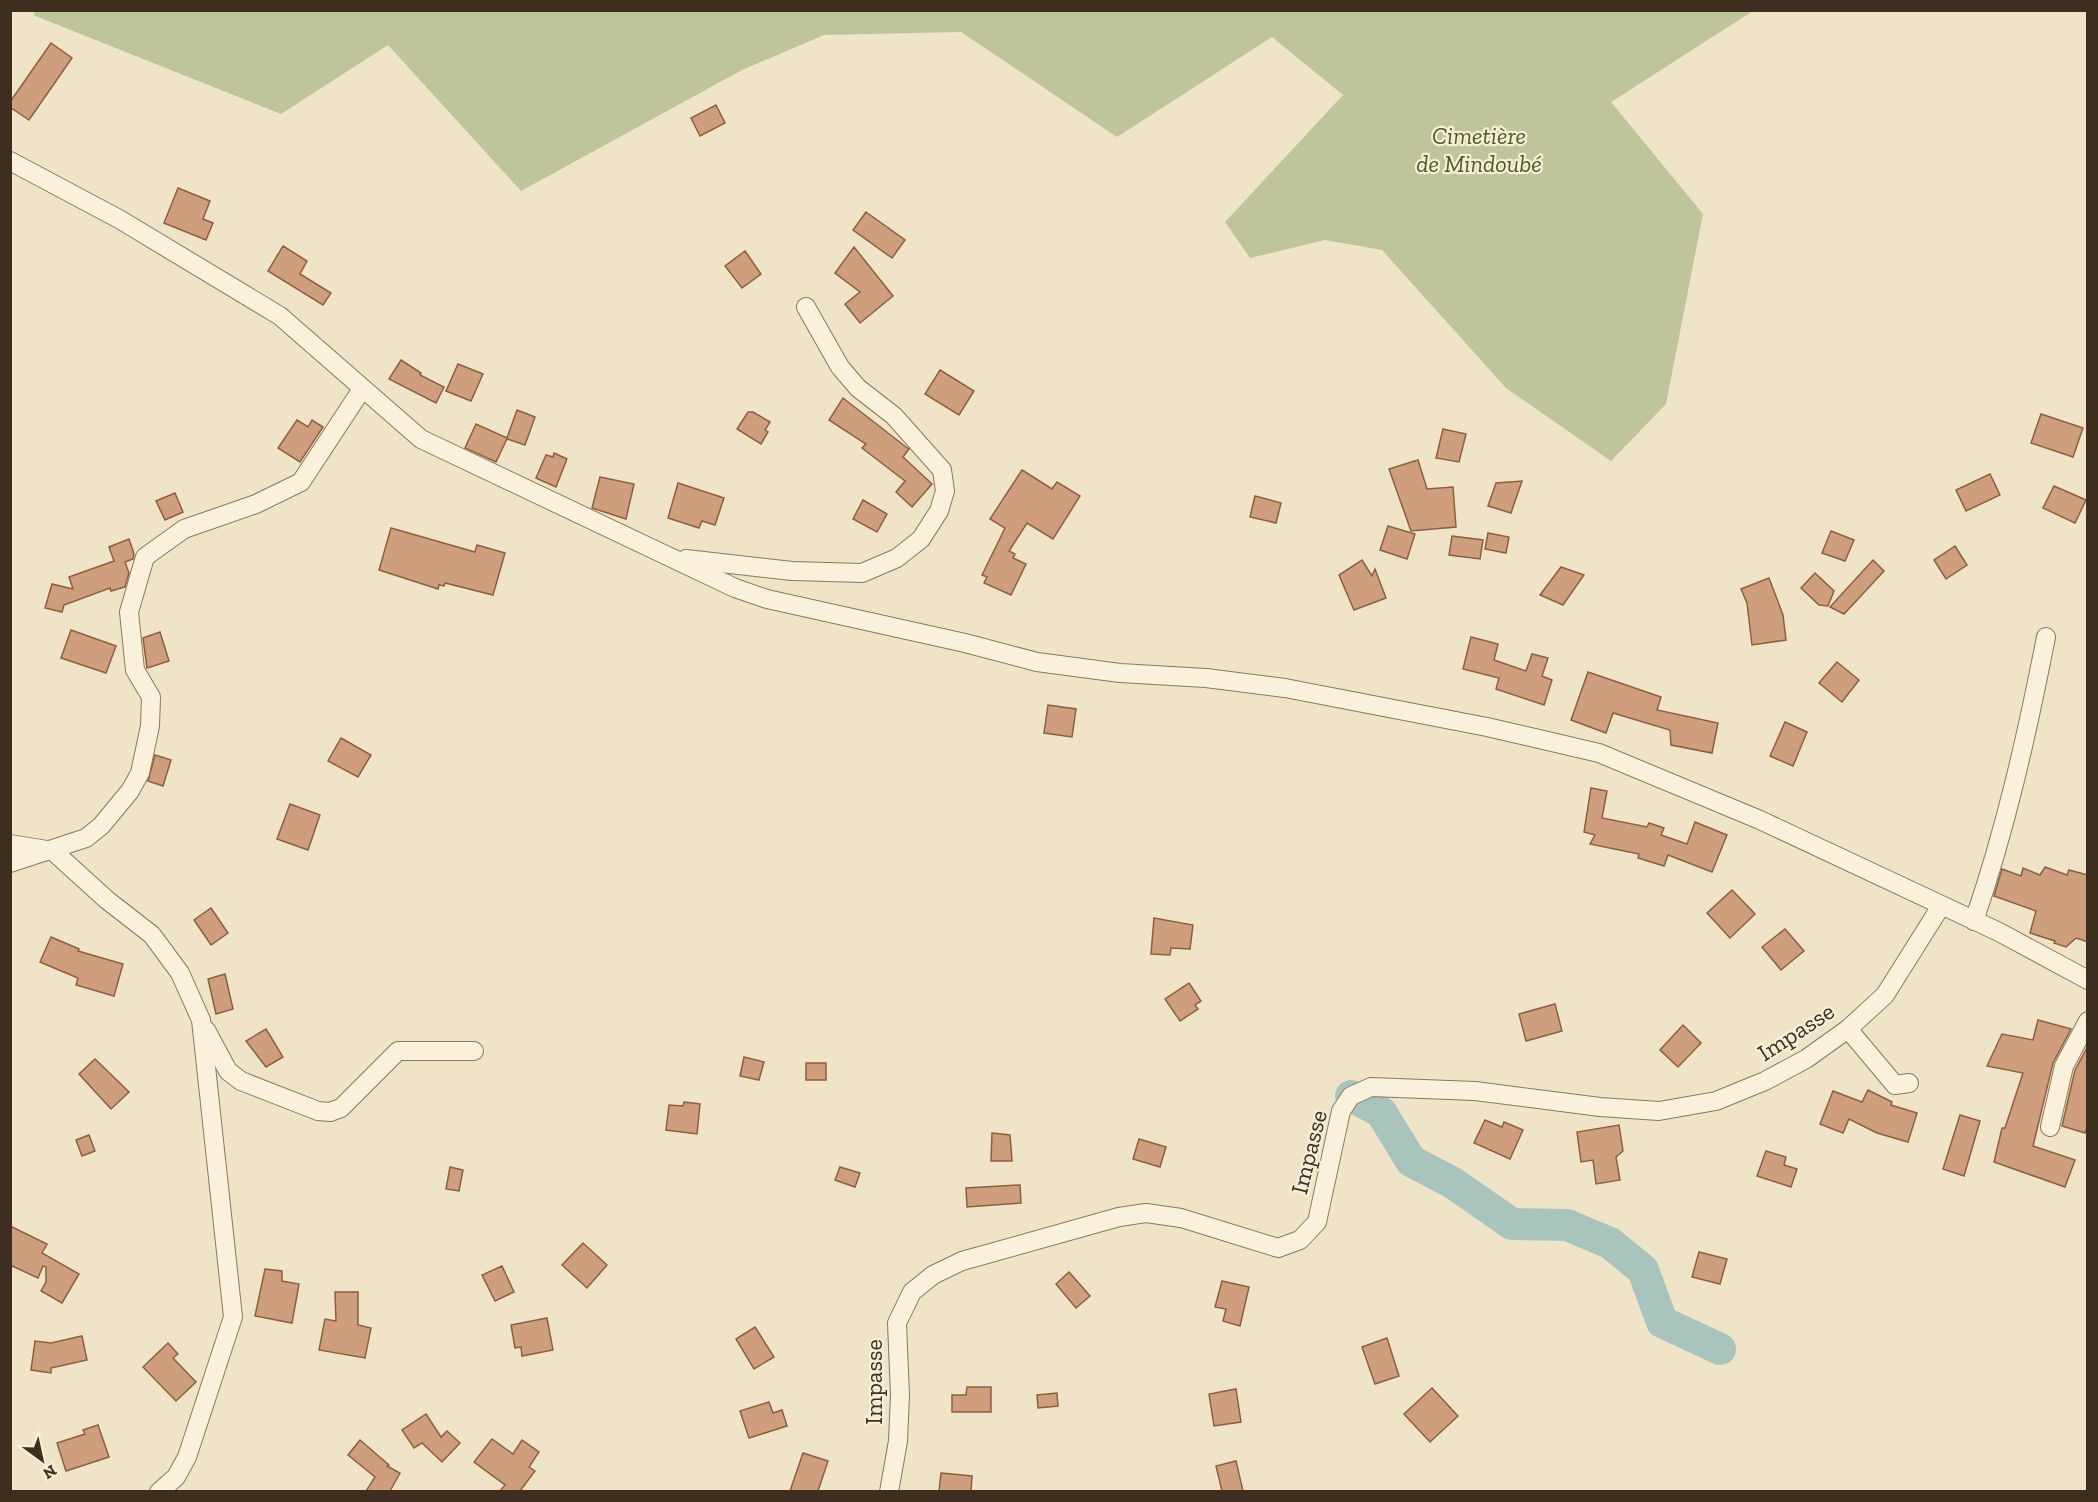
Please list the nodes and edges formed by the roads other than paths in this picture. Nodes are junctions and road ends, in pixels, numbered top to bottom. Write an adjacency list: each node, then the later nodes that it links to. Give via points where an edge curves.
1 (10, 161): 3 (street, via 257,300)
2 (806, 308): 4 (street, via 840,367 858,388 894,416 942,471 945,492 939,511 921,539 897,558 862,573 792,571)
3 (362, 389): 4 (street, via 421,439); 7 (street, via 301,482 256,504 184,529 145,557 129,612 135,670 151,697 150,726 140,772 130,792 101,826 86,838)
4 (672, 558): 9 (street, via 767,599 1036,662 1285,688 1599,753 1760,820)
5 (2046, 637): 10 (street, via 2021,766)
6 (10, 844): 7 (street)
7 (53, 851): 8 (street); 12 (street, via 152,935 180,973)
8 (10, 862)
9 (1941, 906): 10 (street); 14 (street, Impasse, via 1885,995)
10 (1974, 921): 11 (street)
11 (2088, 980)
12 (201, 1020): 15 (street, via 228,1071 241,1082 318,1111 341,1108 398,1051); 18 (street, via 233,1317 187,1457 176,1478)
13 (2088, 1022): 17 (street, via 2064,1066)
14 (1848, 1029): 16 (street, via 1895,1085); 19 (street, Impasse, via 1806,1059 1765,1081 1716,1101 1659,1111 1475,1090 1371,1087 1351,1096 1341,1111 1317,1222 1300,1240 1278,1248 1212,1226 1146,1213 962,1261 933,1275 912,1292 897,1323 898,1441)
15 (474, 1052)
16 (1909, 1083)
17 (2050, 1128)
18 (159, 1491)
19 (889, 1491)

